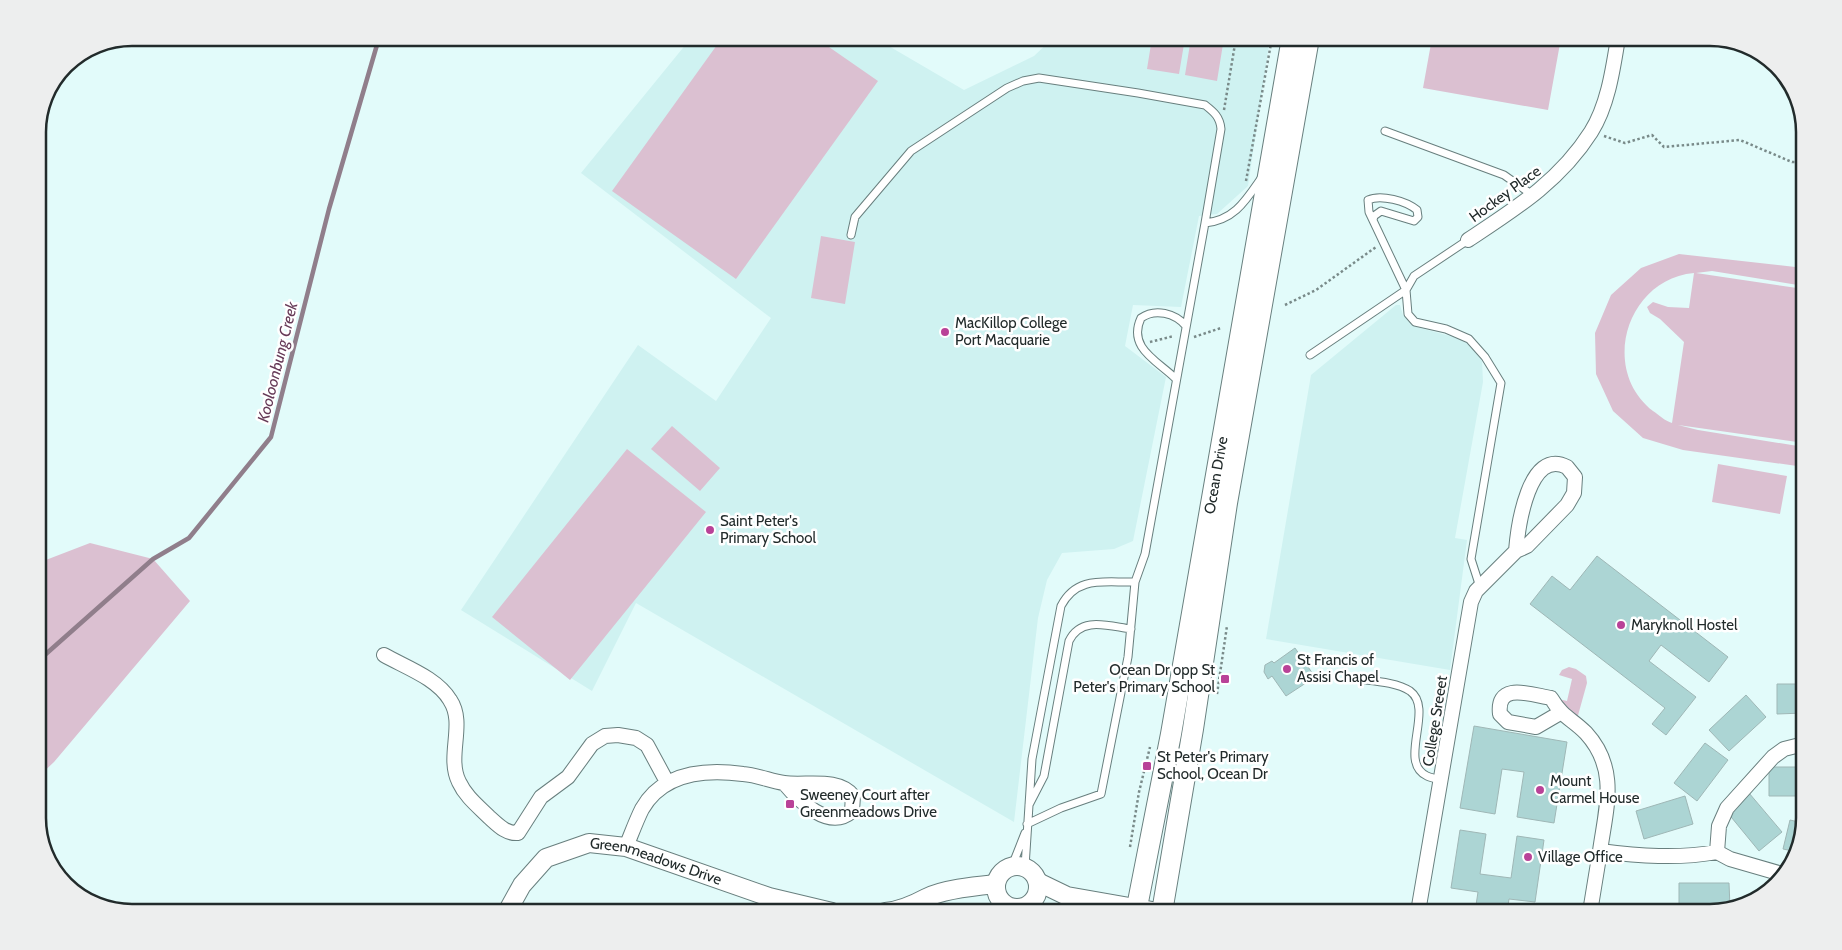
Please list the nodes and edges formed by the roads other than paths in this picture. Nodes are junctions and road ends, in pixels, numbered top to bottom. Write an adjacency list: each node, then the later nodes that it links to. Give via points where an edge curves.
1 (1290, 46): 5 (main road, Ocean Drive)
2 (1308, 46): 46 (main road, Ocean Drive, via 1229,493)
3 (1616, 46): 6 (street, Hockey Place, via 1606,95 1591,132 1566,165)
4 (1385, 131): 6 (lane, via 1504,175)
5 (1260, 162): 8 (lane, via 1240,206 1225,219); 45 (main road, Ocean Drive, via 1171,734)
6 (1534, 196): 10 (street, Hockey Place)
7 (1373, 220): 7 (lane, via 1366,204 1372,198 1409,205 1418,213 1414,221 1381,211); 11 (lane)
8 (1205, 222): 9 (lane, via 1221,129 1217,115 1205,106 1039,78 1023,81 992,97 911,150 855,217); 12 (lane)
9 (851, 235)
10 (1468, 240): 11 (lane, via 1414,276)
11 (1406, 290): 13 (lane); 17 (lane, via 1408,314 1415,322 1446,329 1469,339 1501,383 1473,542 1473,570)
12 (1186, 326): 14 (lane); 14 (lane, via 1178,318 1155,312 1141,318 1137,327 1136,337 1143,351)
13 (1310, 355)
14 (1176, 379): 16 (lane, via 1145,554)
15 (1516, 550): 15 (street, College Sreeet, via 1535,475 1550,464 1567,467 1575,477 1572,498 1527,546); 17 (street, College Sreeet)
16 (1135, 582): 18 (lane); 26 (lane, via 1084,583 1066,595 1061,606 1032,760)
17 (1480, 587): 23 (street, College Sreeet, via 1469,609)
18 (1131, 629): 26 (lane, via 1088,624 1074,630 1069,641 1044,776); 27 (lane, via 1102,794 1061,808)
19 (384, 655): 24 (street, via 432,682 451,700 456,713 454,754 458,781 467,795 511,833 518,833 541,798 568,777 592,744 605,736 636,738 647,745)
20 (1350, 678): 23 (lane, via 1402,687 1415,695 1419,706 1415,749 1417,765 1426,776)
21 (1560, 713): 21 (street, via 1551,698 1512,692 1500,701 1500,714 1508,722 1536,727); 29 (street, via 1594,744 1608,777)
22 (1796, 746): 30 (street, via 1773,757 1727,808 1719,826)
23 (1442, 780): 47 (street, College Sreeet)
24 (667, 782): 25 (street, via 694,773 717,771); 28 (street, via 642,809)
25 (784, 783)
26 (1028, 807): 27 (lane)
27 (1026, 827): 31 (lane); 31 (lane)
28 (626, 847): 37 (street, Greenmeadows Drive, via 589,843 546,858 522,885); 38 (street, Greenmeadows Drive, via 769,897)
29 (1600, 851): 30 (street, via 1650,857); 48 (street)
30 (1717, 852): 32 (street)
31 (1019, 867): 33 (street, via 1032,872); 34 (street, via 1002,872)
32 (1776, 872)
33 (1038, 882): 35 (street); 36 (street)
34 (997, 891): 41 (street); 42 (street)
35 (1067, 896): 36 (street); 44 (street)
36 (1033, 901): 43 (street)
37 (511, 904)
38 (798, 904)
39 (913, 904): 40 (street)
40 (926, 904)
41 (938, 904)
42 (1008, 904)
43 (1029, 904)
44 (1106, 904)
45 (1137, 904)
46 (1163, 904)
47 (1419, 904)
48 (1591, 904)

